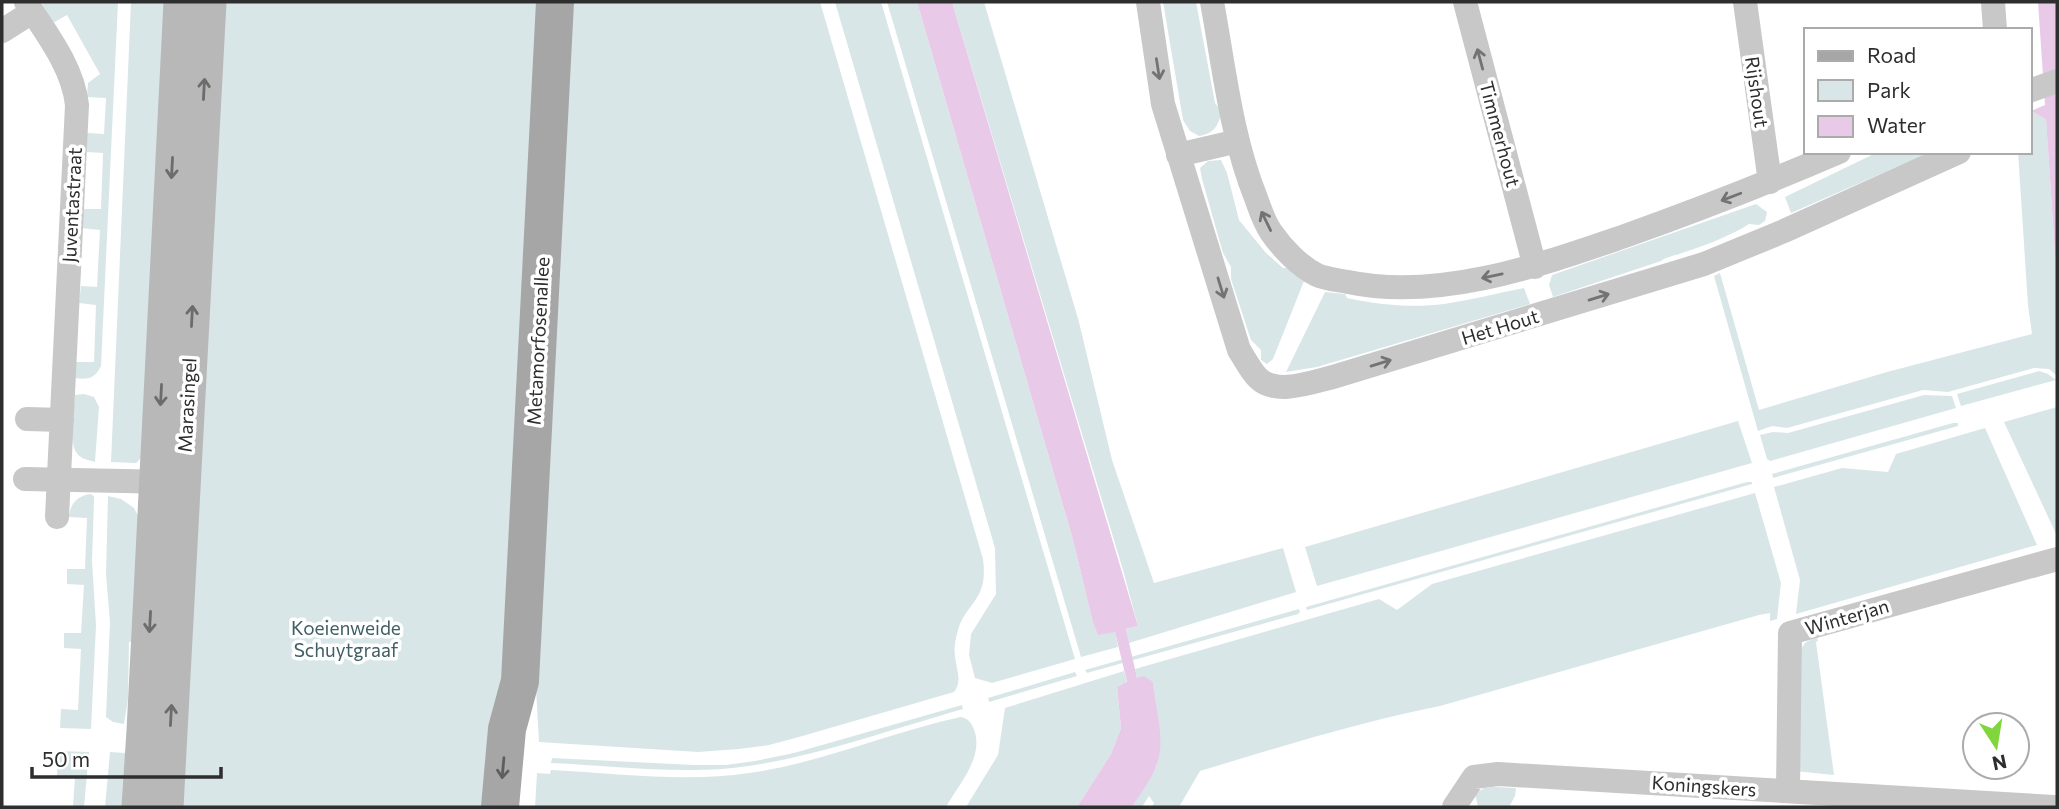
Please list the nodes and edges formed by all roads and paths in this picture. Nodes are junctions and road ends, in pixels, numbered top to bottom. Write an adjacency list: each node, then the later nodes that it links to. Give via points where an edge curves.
1 (181, 2): 24 (street, Marasingel, one-way to 24)
2 (209, 2): 24 (street, Marasingel, one-way to 2)
3 (555, 2): 27 (main road, Metamorfosenallee)
4 (1148, 2): 17 (street, Het Hout, one-way to 17, via 1163,104)
5 (1212, 2): 14 (street)
6 (1465, 2): 19 (street, Timmerhout, one-way to 6)
7 (1745, 2): 18 (street, Rijshout)
8 (1993, 2): 10 (street)
9 (29, 7): 11 (street); 21 (street, Juventastraat, via 68,72 77,105)
10 (1995, 28)
11 (2, 31)
12 (2057, 81): 13 (street)
13 (2031, 91)
14 (1238, 141): 17 (street); 19 (street, one-way to 14, via 1426,286 1372,287 1318,275 1293,257 1270,231)
15 (1834, 154): 18 (street)
16 (1955, 154): 17 (street, Het Hout, one-way to 16, via 1239,350 1269,386 1294,386 1704,264)
17 (1178, 155)
18 (1770, 181): 19 (street, one-way to 19)
19 (1535, 267)
20 (27, 419): 21 (street)
21 (62, 420): 23 (street, Juventastraat)
22 (25, 479): 23 (street)
23 (59, 479): 24 (street); 25 (street, Juventastraat)
24 (170, 482): 29 (street, Marasingel, one-way to 29); 30 (street, Marasingel, one-way to 24)
25 (57, 517)
26 (2057, 559): 28 (street, Winterjan, via 1790,633)
27 (520, 681): 31 (main road, Metamorfosenallee, one-way to 31, via 507,729); 32 (main road, Metamorfosenallee, via 529,728)
28 (1799, 797): 33 (street, Koningskers, via 1498,774 1474,776); 34 (street, Koningskers)
29 (139, 807)
30 (166, 807)
31 (500, 807)
32 (526, 807)
33 (1454, 807)
34 (2054, 807)

